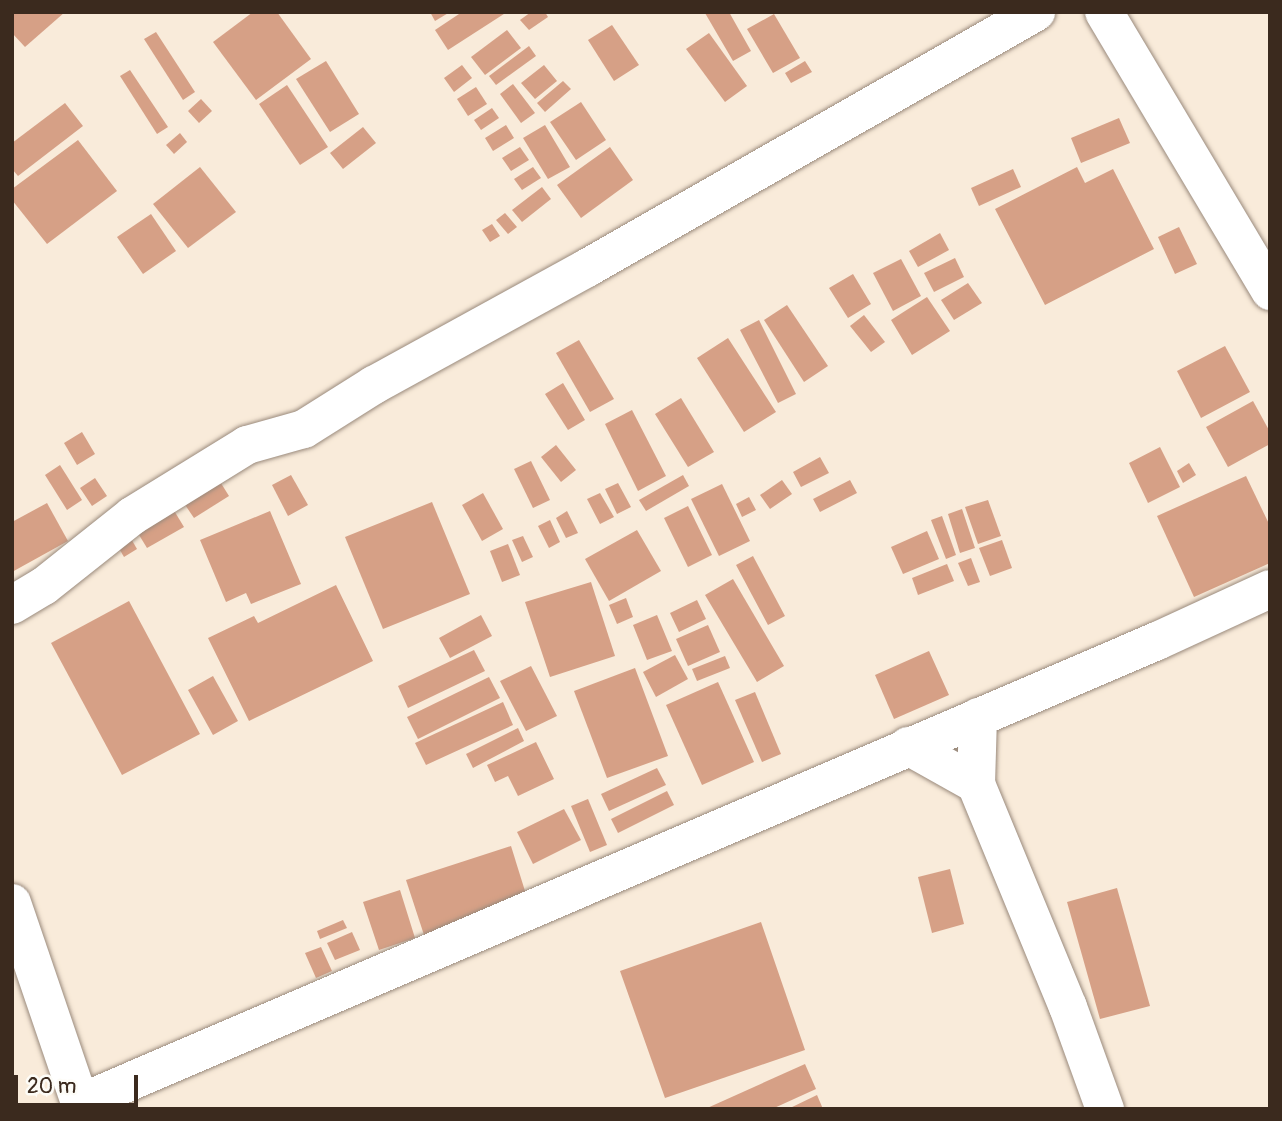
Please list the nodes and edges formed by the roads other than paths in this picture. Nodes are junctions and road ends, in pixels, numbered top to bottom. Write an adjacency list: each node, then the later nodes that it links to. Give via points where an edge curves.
1 (1036, 12): 5 (street, via 374,385 304,429 247,445 132,516 44,586)
2 (1104, 12): 3 (street)
3 (1270, 291)
4 (1270, 589): 6 (street)
5 (12, 605)
6 (978, 717): 7 (street); 8 (street)
7 (908, 746): 8 (street); 10 (street)
8 (976, 784): 11 (street)
9 (12, 903): 10 (street)
10 (81, 1106)
11 (1105, 1109)

